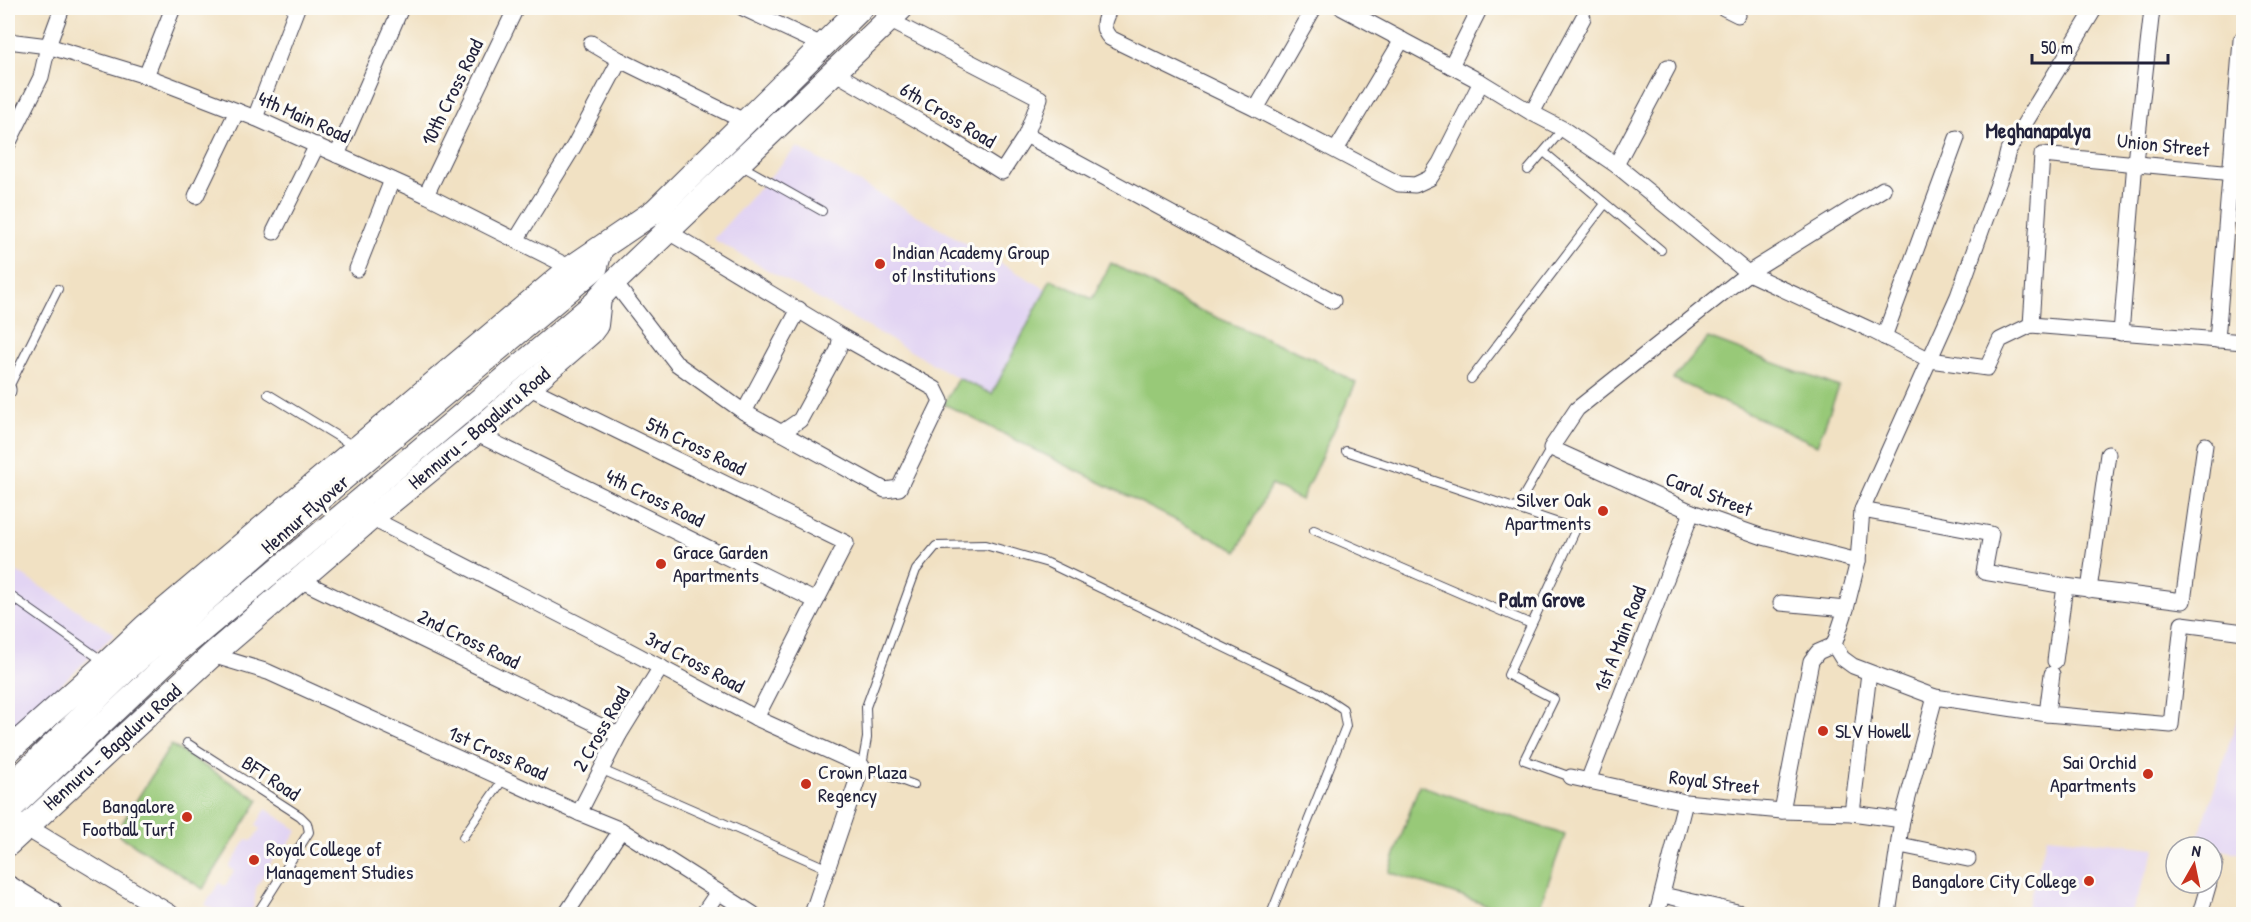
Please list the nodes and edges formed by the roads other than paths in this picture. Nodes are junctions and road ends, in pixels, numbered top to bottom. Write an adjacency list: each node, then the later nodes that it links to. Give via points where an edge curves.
1 (62, 8): 23 (street)
2 (173, 8): 28 (street)
3 (297, 8): 33 (street)
4 (401, 8): 42 (street)
5 (516, 8): 50 (street, 10th Cross Road)
6 (743, 8): 22 (street)
7 (861, 8): 22 (main road)
8 (1110, 8): 30 (street, via 1102,23 1110,38)
9 (1314, 8): 30 (street)
10 (1341, 8): 18 (street)
11 (1480, 8): 25 (street)
12 (1724, 8): 16 (street)
13 (2095, 8): 72 (street, via 2008,151 1966,274)
14 (2152, 9): 43 (street)
15 (894, 14): 27 (main road); 36 (street, via 1040,98)
16 (1738, 15)
17 (1583, 18): 32 (street)
18 (1402, 40): 25 (street); 40 (street)
19 (2241, 40): 47 (street)
20 (8, 41): 23 (street, 4th Main Road)
21 (591, 44): 24 (street)
22 (822, 45): 34 (main road)
23 (48, 46): 28 (street, 4th Main Road); 38 (street, via 41,77)
24 (620, 60): 34 (street); 56 (street, via 574,146)
25 (1451, 66): 29 (street)
26 (1668, 67): 45 (street)
27 (834, 72): 36 (street, 6th Cross Road, via 1002,172); 44 (main road)
28 (146, 76): 31 (street, 4th Main Road)
29 (1481, 82): 32 (street); 40 (street, via 1430,178 1415,185 1399,184)
30 (1256, 109): 40 (street)
31 (237, 111): 33 (street, 4th Main Road); 51 (street)
32 (1532, 113): 35 (street)
33 (255, 118): 39 (street, 4th Main Road)
34 (744, 121): 57 (main road, via 655,211)
35 (1563, 129): 41 (lane); 45 (street)
36 (1026, 135): 64 (street)
37 (1957, 138): 69 (street)
38 (8, 144)
39 (317, 145): 42 (street, 4th Main Road); 55 (street)
40 (1336, 150)
41 (1544, 152): 46 (lane); 52 (lane)
42 (337, 155): 48 (street, 4th Main Road)
43 (2135, 162): 47 (street, Union Street); 66 (street, Union Street, via 2042,155); 67 (street)
44 (738, 164): 53 (lane); 54 (main road)
45 (1616, 165): 61 (street)
46 (1528, 170)
47 (2237, 173): 70 (street)
48 (392, 180): 50 (street, 4th Main Road); 60 (street)
49 (1883, 189): 61 (street)
50 (426, 195): 56 (street, 4th Main Road)
51 (196, 196)
52 (1605, 204): 58 (lane); 73 (lane)
53 (822, 211)
54 (668, 231): 63 (main road); 65 (street)
55 (274, 232)
56 (516, 240): 59 (street, 4th Main Road)
57 (603, 246): 59 (main road); 117 (main road, Hennur Flyover, via 597,268 288,529 128,670)
58 (1662, 250)
59 (571, 268): 81 (main road)
60 (357, 269)
61 (1748, 273): 69 (street); 82 (street, via 1577,409)
62 (58, 289): 75 (lane)
63 (606, 290): 74 (main road, Hennuru - Bagaluru Road, via 590,333); 77 (street, via 677,364); 122 (main road, Hennur Flyover, via 178,652)
64 (1333, 301)
65 (799, 309): 68 (street); 77 (street)
66 (2031, 325): 67 (street); 72 (street, via 2000,340 1987,368)
67 (2121, 333): 70 (street)
68 (841, 336): 79 (street, via 838,350 800,420); 79 (street, via 935,389 941,401 899,488 885,490)
69 (1884, 337): 72 (street)
70 (2217, 340): 71 (street)
71 (2244, 342)
72 (1930, 360): 86 (street)
73 (1471, 379)
74 (528, 387): 78 (main road, Hennuru - Bagaluru Road); 95 (street, 5th Cross Road, via 846,543)
75 (8, 390)
76 (268, 394): 81 (lane)
77 (744, 412): 79 (street)
78 (475, 433): 88 (main road, Hennuru - Bagaluru Road); 95 (street, 4th Cross Road)
79 (781, 433)
80 (2205, 445): 93 (street, via 2183,601)
81 (356, 448): 102 (main road)
82 (1551, 448): 85 (lane); 87 (street, Carol Street)
83 (1346, 451): 85 (lane)
84 (2108, 454): 93 (street)
85 (1517, 507): 98 (lane, via 1576,529)
86 (1862, 510): 90 (street); 92 (street, via 1991,534 1984,572)
87 (1692, 512): 90 (street, Carol Street, via 1763,537); 115 (street, 1st A Main Road)
88 (371, 518): 91 (main road, Hennuru - Bagaluru Road); 103 (street, 3rd Cross Road)
89 (1314, 530): 98 (lane)
90 (1858, 561): 97 (street)
91 (300, 580): 101 (main road, Hennuru - Bagaluru Road); 108 (street, 2nd Cross Road)
92 (2066, 586): 93 (street); 106 (street)
93 (2089, 590)
94 (8, 594): 102 (lane)
95 (816, 601): 107 (street)
96 (1781, 603): 97 (street)
97 (1846, 609): 100 (street)
98 (1531, 624): 113 (lane, Royal Street, via 1508,675 1554,699 1524,760)
99 (2244, 632): 106 (street, via 2182,624 2171,724)
100 (1834, 645): 104 (street, via 1842,658); 119 (street, via 1818,652 1811,661)
101 (212, 655): 114 (street, 1st Cross Road, via 268,672); 122 (main road, Hennuru - Bagaluru Road)
102 (107, 663): 110 (main road)
103 (661, 668): 107 (street, 3rd Cross Road); 108 (street, 2 Cross Road)
104 (1869, 673): 105 (street); 121 (street)
105 (1935, 698): 106 (street); 123 (street)
106 (2047, 714)
107 (756, 718): 111 (street, 3rd Cross Road)
108 (619, 735): 112 (street, 2 Cross Road)
109 (187, 743): 136 (lane, BFT Road, via 307,823 309,832)
110 (8, 751)
111 (862, 766): 116 (lane); 129 (street); 141 (lane, via 867,738 866,707 916,570 936,546 985,545 1048,563 1319,693 1344,709 1346,726)
112 (600, 769): 120 (street, 2 Cross Road); 129 (lane)
113 (1571, 777): 115 (street, Royal Street)
114 (504, 778): 120 (street, 1st Cross Road); 125 (lane)
115 (1588, 781): 118 (street, Royal Street)
116 (914, 785)
117 (8, 787)
118 (1685, 802): 119 (street, Royal Street); 133 (street)
119 (1782, 811): 121 (street, Royal Street)
120 (579, 813): 124 (street, 1st Cross Road)
121 (1852, 813): 123 (street, Royal Street)
122 (13, 818): 126 (main road, Hennuru - Bagaluru Road); 135 (street)
123 (1902, 820): 127 (street)
124 (621, 830): 131 (street, 1st Cross Road); 137 (street)
125 (463, 837)
126 (8, 844)
127 (1900, 845): 128 (street); 144 (street)
128 (1968, 859)
129 (826, 868): 140 (street)
130 (8, 889): 134 (highway)
131 (718, 892): 138 (street); 139 (street, 1st Cross Road)
132 (2205, 895): 145 (street)
133 (1662, 896): 142 (street); 143 (street)
134 (49, 915)
135 (170, 915)
136 (257, 915)
137 (566, 915)
138 (703, 915)
139 (753, 915)
140 (812, 915)
141 (1271, 915)
142 (1657, 915)
143 (1746, 915)
144 (1887, 915)
145 (2199, 915)

